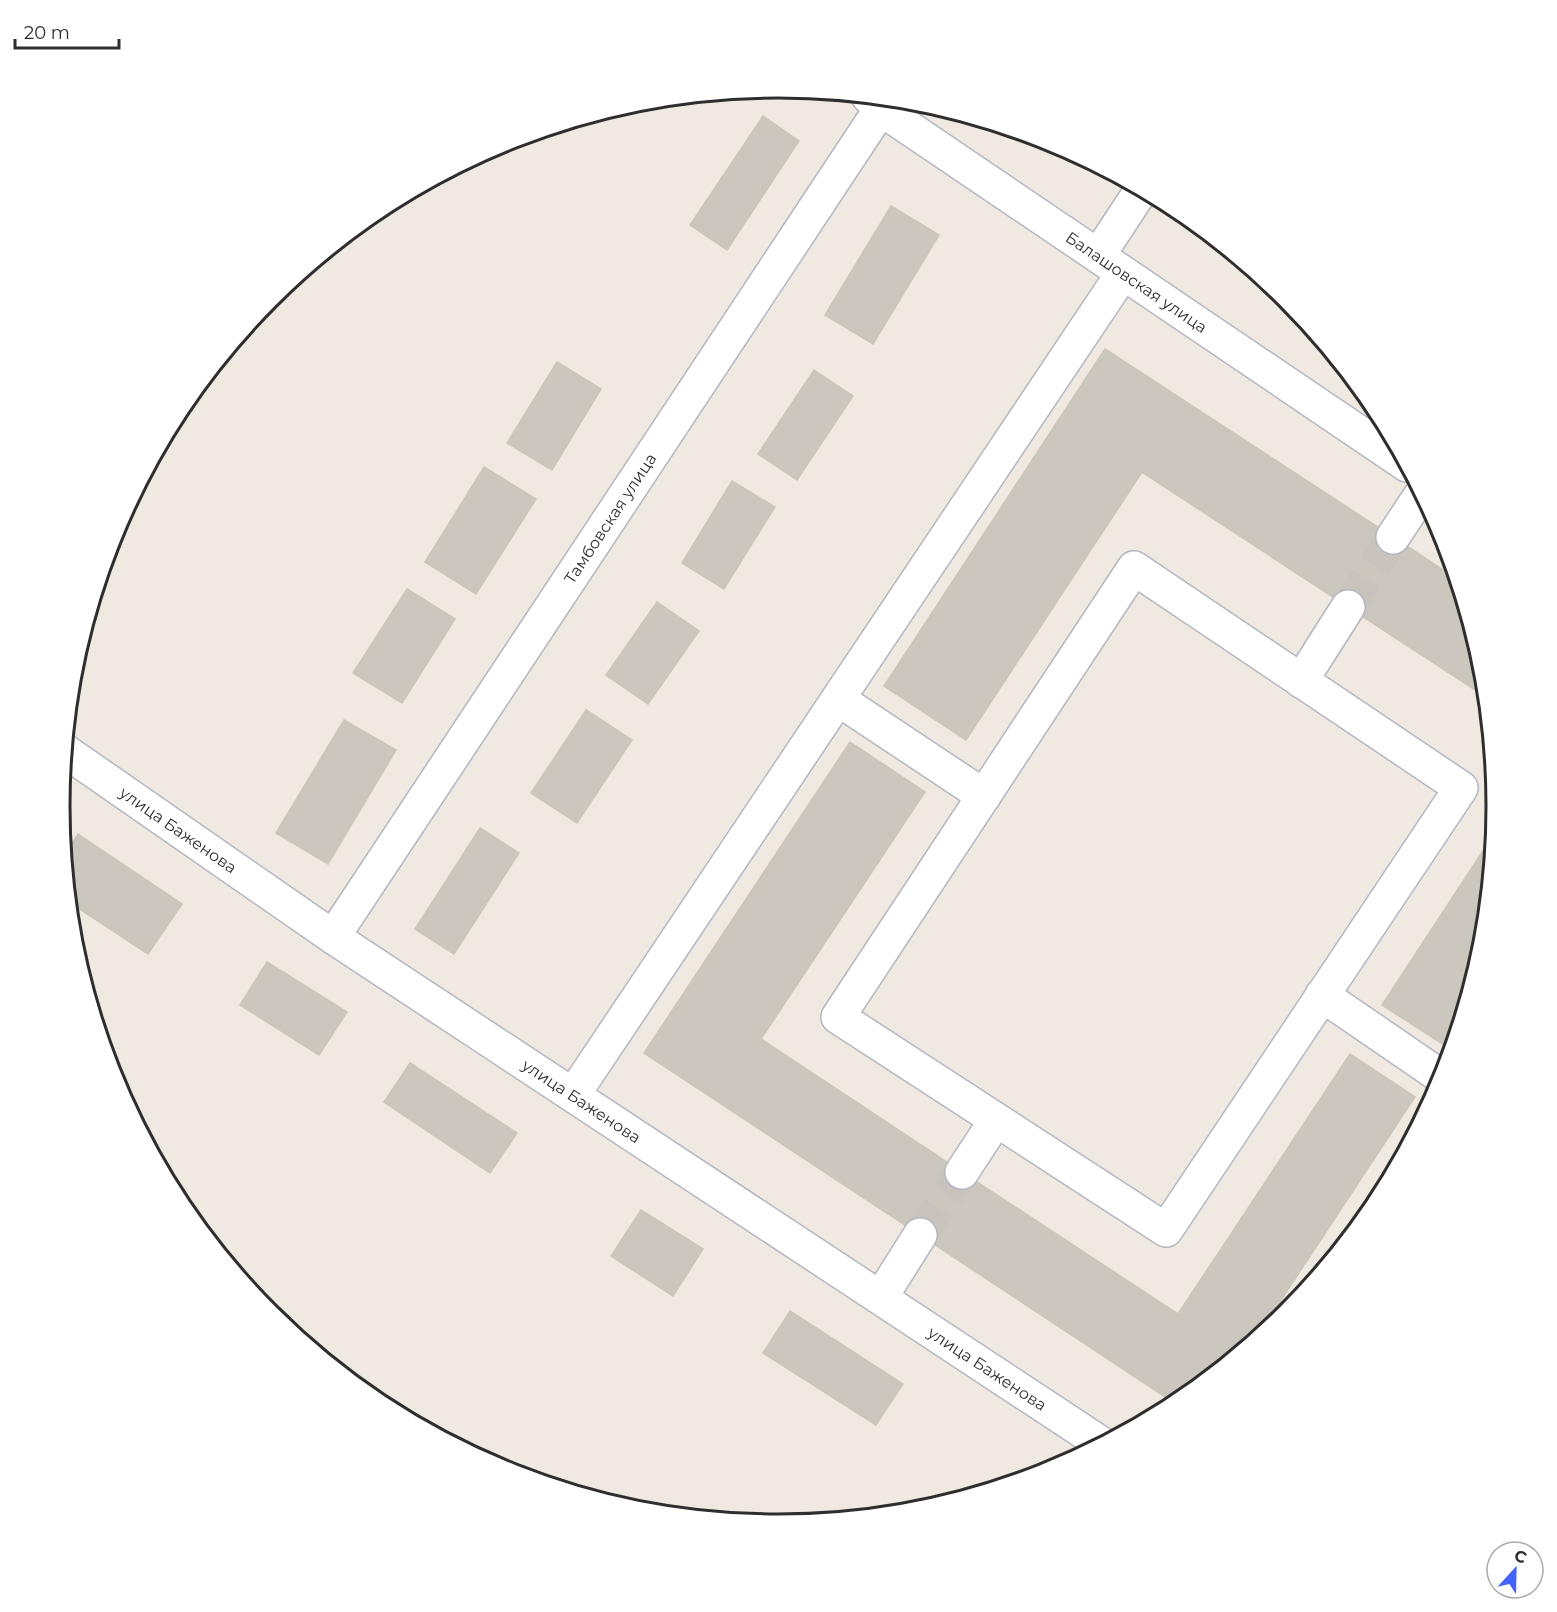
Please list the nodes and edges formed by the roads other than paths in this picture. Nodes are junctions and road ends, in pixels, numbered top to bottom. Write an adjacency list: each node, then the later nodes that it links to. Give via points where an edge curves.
1 (876, 105): 13 (street, Тамбовская улица)
2 (887, 107): 4 (street, Балашовская улица)
3 (1139, 197): 4 (street)
4 (1111, 264): 5 (street, Балашовская улица); 10 (street)
5 (1394, 456)
6 (1417, 501): 7 (street)
7 (1393, 537)
8 (1348, 607): 9 (street)
9 (1301, 681): 12 (street, via 1134,568); 14 (street, via 1461,788)
10 (838, 699): 12 (street); 16 (street)
11 (72, 756): 13 (street, улица Баженова)
12 (984, 796): 17 (street, via 838,1017)
13 (333, 938): 16 (street, улица Баженова)
14 (1323, 995): 15 (street); 17 (street, via 1166,1230)
15 (1435, 1072)
16 (573, 1095): 20 (street, улица Баженова)
17 (996, 1120): 18 (street)
18 (962, 1172)
19 (920, 1235): 20 (street)
20 (881, 1297): 21 (street, улица Баженова)
21 (1095, 1439)

